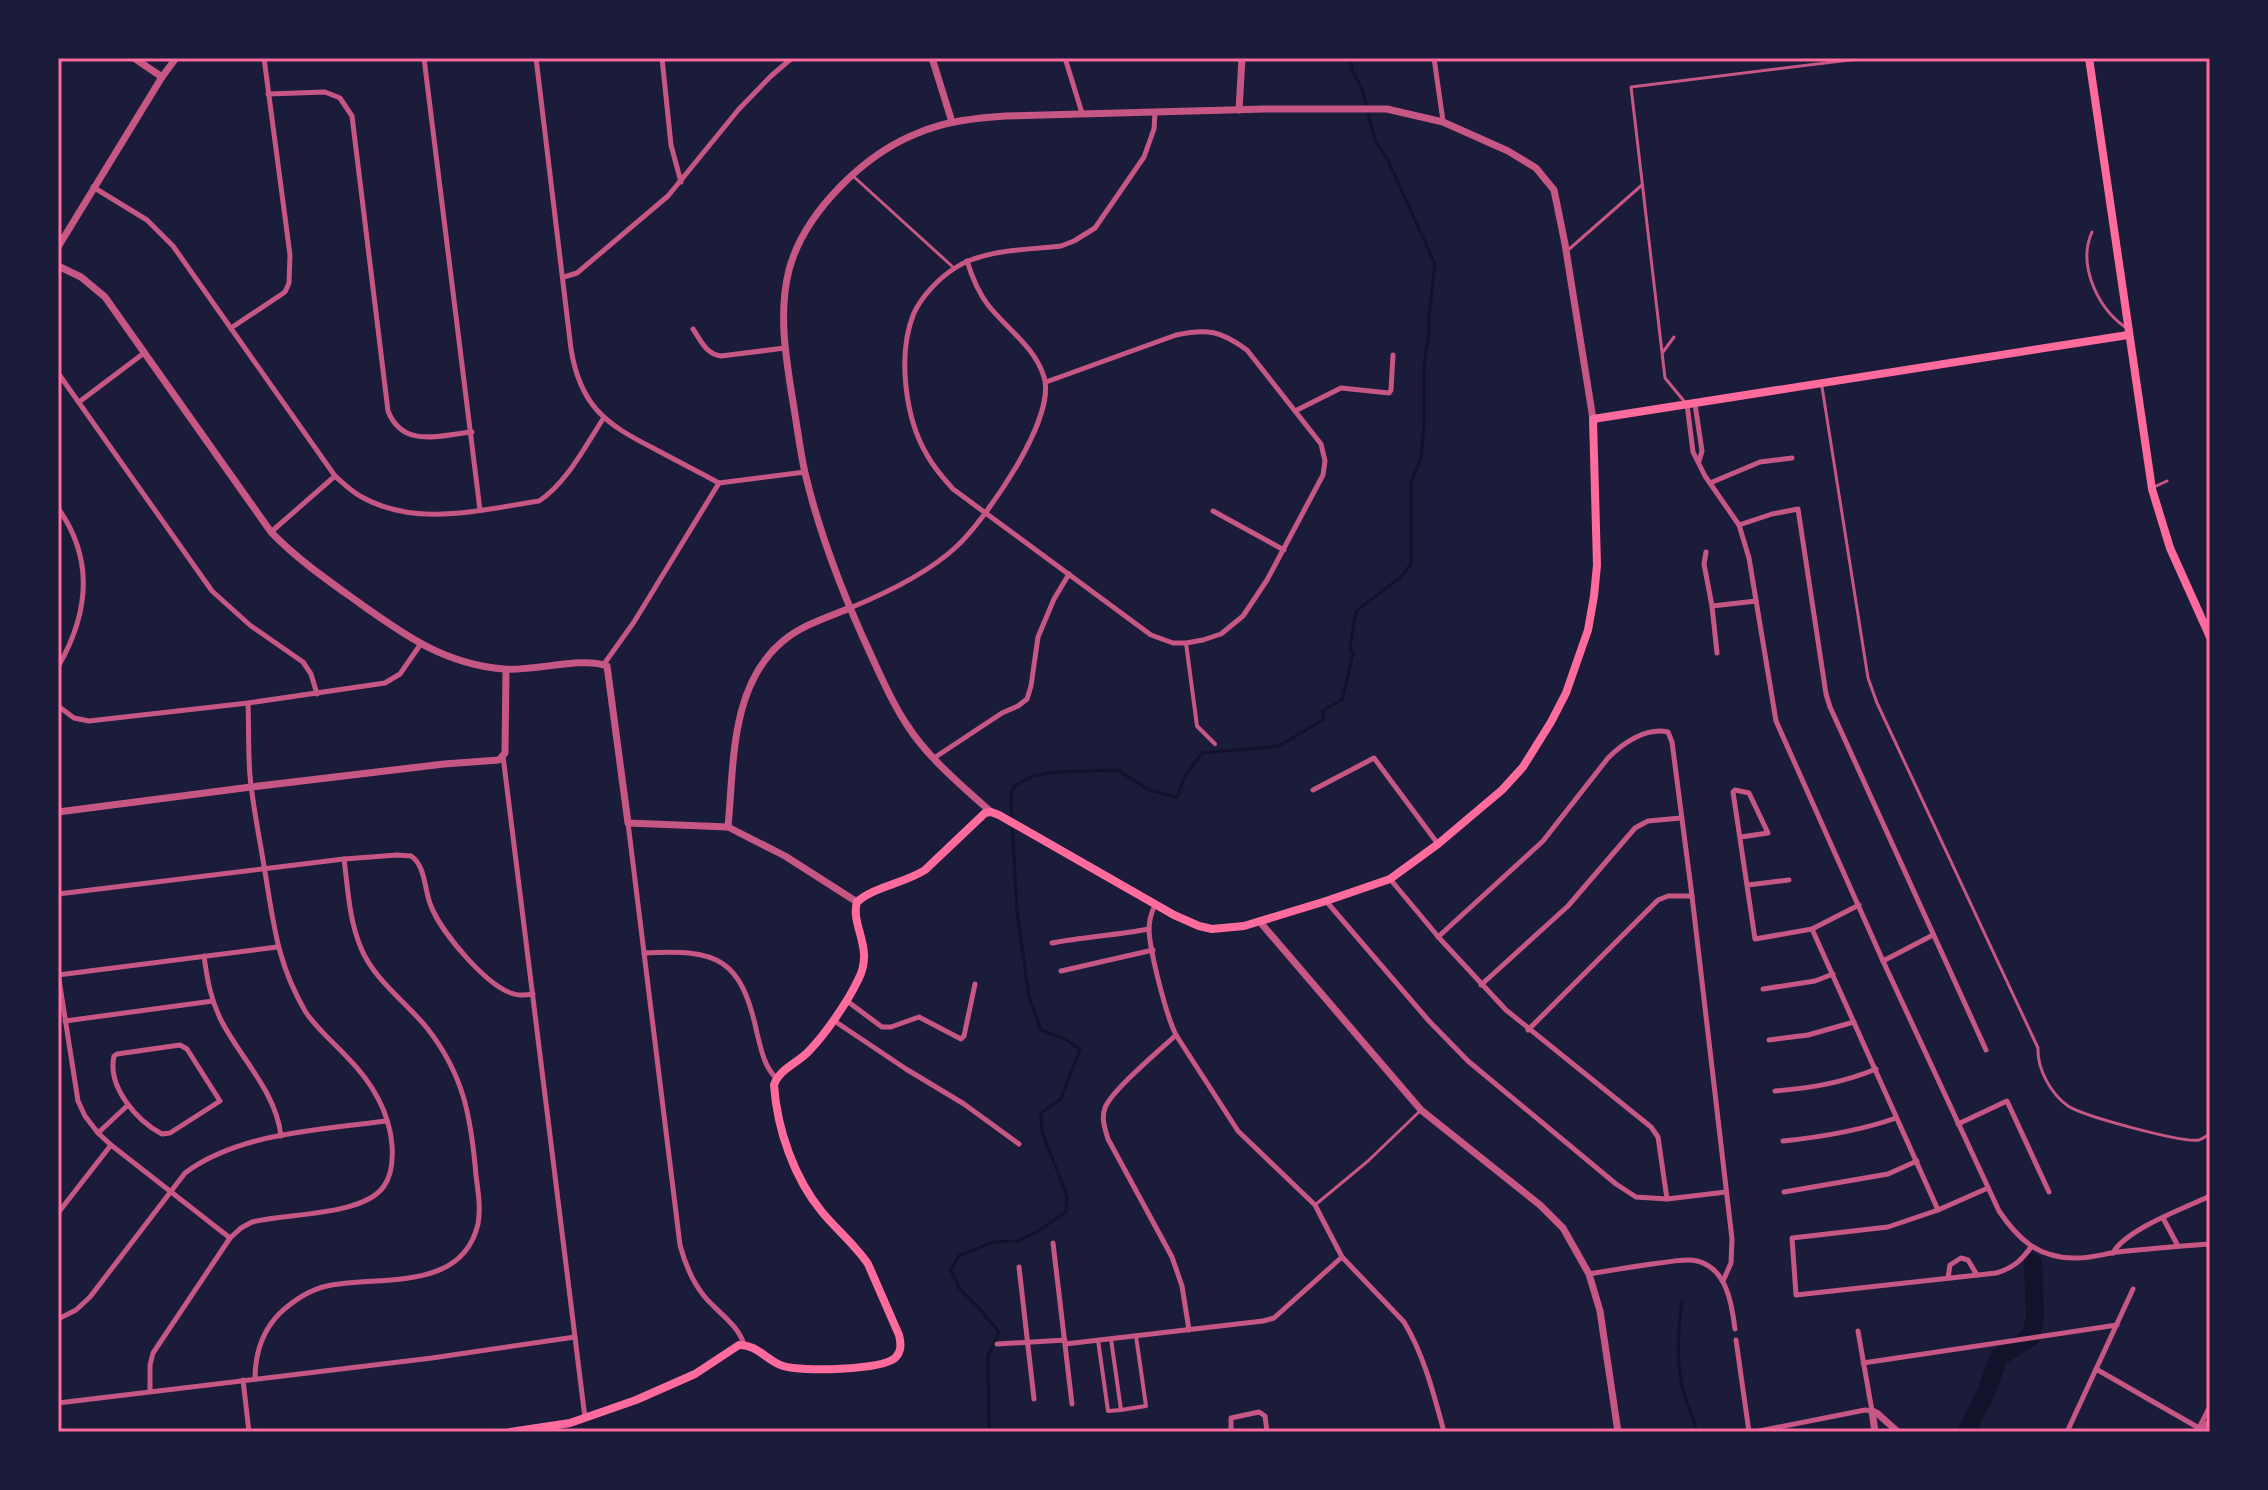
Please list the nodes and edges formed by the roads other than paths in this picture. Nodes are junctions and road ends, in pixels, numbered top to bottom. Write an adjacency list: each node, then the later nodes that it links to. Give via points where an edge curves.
1 (134, 58): 14 (street)
2 (176, 58): 14 (street)
3 (264, 58): 15 (street)
4 (424, 58): 48 (street)
5 (536, 58): 31 (street)
6 (662, 58): 22 (street, via 671,145)
7 (792, 58): 22 (street, via 754,93)
8 (932, 58): 19 (street)
9 (1065, 58): 18 (street)
10 (1242, 58): 16 (street)
11 (1434, 58): 20 (street)
12 (1866, 58): 23 (lane, via 1631,87)
13 (2089, 58): 34 (main road)
14 (162, 77): 24 (street)
15 (268, 94): 32 (street, via 290,255 289,283 285,292); 48 (street, via 325,92 340,98 352,116 392,420 416,438)
16 (1239, 110): 17 (street); 20 (street, via 1387,109)
17 (1155, 112): 18 (street); 28 (street, via 1144,157 1095,228 1061,246)
18 (1082, 113): 19 (street)
19 (952, 122): 21 (street, via 903,139)
20 (1443, 122): 27 (street, via 1527,161 1547,179)
21 (853, 176): 30 (lane); 36 (street, via 818,213 790,266 783,305)
22 (681, 182): 31 (street, via 577,273)
23 (1642, 185): 27 (lane); 38 (lane)
24 (93, 187): 26 (street); 32 (street, via 160,231)
25 (2092, 232): 34 (lane, via 2087,252 2092,284)
26 (58, 247)
27 (1567, 252): 47 (street)
28 (967, 261): 30 (street); 41 (street, via 981,295 1030,350)
29 (58, 266): 37 (street, via 105,297)
30 (954, 268): 59 (street, via 925,296 909,330 908,407 925,453 939,473)
31 (564, 277): 46 (street, via 576,375)
32 (231, 328): 51 (street)
33 (693, 329): 36 (street, via 714,355)
34 (2128, 332): 42 (main road); 55 (main road)
35 (1674, 337): 38 (lane)
36 (785, 348): 50 (street)
37 (145, 352): 43 (street); 61 (street)
38 (1663, 352): 44 (lane, via 1665,378)
39 (1393, 355): 45 (street, via 1389,393 1341,388)
40 (58, 373): 43 (street)
41 (1046, 382): 45 (street, via 1176,335 1210,331 1247,350); 59 (street, via 1028,449)
42 (1821, 383): 44 (main road); 137 (lane, via 1872,691 2038,1048 2052,1090 2080,1113 2198,1140)
43 (78, 402): 75 (street, via 212,591 303,662)
44 (1691, 403): 47 (main road); 54 (street, via 1702,451 1699,462)
45 (1295, 411): 62 (street, via 1321,444 1325,461 1323,475)
46 (603, 419): 53 (street); 57 (street, via 549,495)
47 (1593, 419): 89 (main road, via 1596,581 1576,669 1523,767)
48 (472, 432): 57 (street)
49 (1792, 458): 54 (street, via 1760,462)
50 (805, 472): 53 (street); 67 (street)
51 (335, 476): 57 (street, via 358,495 409,514); 61 (street)
52 (2167, 481): 55 (lane)
53 (719, 483): 72 (street)
54 (1710, 483): 60 (street)
55 (2152, 489): 68 (main road, via 2170,548)
56 (58, 508): 73 (street, via 78,549 84,581 73,639)
57 (480, 510)
58 (1213, 511): 62 (street)
59 (986, 513): 64 (street); 67 (street, via 941,559)
60 (1739, 525): 65 (street); 104 (street, via 1798,509 1826,694)
61 (271, 532): 70 (street, via 314,570)
62 (1284, 550): 69 (street, via 1243,616 1221,634)
63 (1706, 552): 66 (street)
64 (1069, 574): 69 (street, via 1151,635); 80 (street, via 1042,626 1027,699)
65 (1756, 601): 66 (street); 100 (street, via 1776,721)
66 (1712, 606): 71 (street)
67 (850, 608): 80 (street, via 898,710); 87 (street, via 785,640 751,682 738,728)
68 (2210, 637)
69 (1186, 643): 78 (street, via 1197,726)
70 (420, 645): 74 (street); 75 (street, via 400,674 385,683)
71 (1717, 653)
72 (604, 664): 74 (street); 86 (street, via 609,669)
73 (58, 667)
74 (506, 670): 79 (street)
75 (317, 694): 76 (street)
76 (248, 703): 77 (street, via 89,721); 81 (street)
77 (58, 706)
78 (1215, 744)
79 (503, 756): 81 (street); 118 (street)
80 (934, 758): 84 (street)
81 (251, 787): 83 (street); 91 (street)
82 (1313, 790): 89 (street, via 1374,758)
83 (58, 812)
84 (991, 812): 98 (main road, via 925,870); 99 (main road)
85 (1681, 818): 96 (street); 105 (street, via 1672,742 1668,732 1649,732 1608,758 1543,841); 116 (street, via 1648,821 1635,828 1568,906)
86 (628, 823): 87 (street); 109 (street)
87 (728, 827): 98 (street)
88 (1741, 837): 88 (street, via 1768,833 1749,793 1735,790); 94 (street)
89 (1438, 844): 93 (main road)
90 (344, 859): 91 (street); 118 (street, via 416,859 429,903 451,939 500,988); 183 (street, via 361,949 378,976 427,1028 457,1077 471,1121 478,1223 466,1248 446,1268 326,1286 292,1301 262,1337)
91 (265, 869): 95 (street); 107 (street)
92 (1789, 880): 94 (street)
93 (1393, 882): 97 (main road); 105 (street)
94 (1748, 885): 103 (street, via 1755,939)
95 (58, 894)
96 (1692, 896): 124 (street, via 1658,900); 145 (street)
97 (1326, 901): 101 (main road); 149 (street, via 1468,1061 1616,1184 1636,1197)
98 (857, 902): 119 (main road, via 864,962)
99 (1155, 905): 101 (main road, via 1212,929); 102 (street)
100 (1859, 905): 103 (street); 111 (street)
101 (1260, 922): 132 (street)
102 (1149, 929): 106 (street); 108 (street)
103 (1812, 929): 113 (street)
104 (1933, 935): 111 (street); 127 (street)
105 (1438, 937): 116 (street)
106 (1052, 943)
107 (277, 947): 110 (street); 134 (street, via 308,1015 373,1088)
108 (1153, 950): 112 (street); 125 (street)
109 (644, 953): 129 (street, via 694,953 738,976 753,1009 766,1064); 180 (street, via 680,1245 694,1282)
110 (204, 956): 114 (street); 120 (street)
111 (1883, 961): 135 (street)
112 (1061, 971)
113 (1833, 974): 117 (street); 123 (street)
114 (58, 975): 122 (street)
115 (975, 984): 119 (street, via 961,1039 919,1017 882,1027)
116 (1481, 985): 124 (street)
117 (1763, 989)
118 (533, 994): 173 (street)
119 (846, 1000): 121 (main road)
120 (213, 1001): 122 (street); 138 (street, via 272,1102)
121 (832, 1019): 129 (main road, via 811,1048); 140 (street)
122 (65, 1021): 136 (street, via 78,1101)
123 (1854, 1022): 126 (street); 128 (street)
124 (1528, 1030): 149 (street, via 1651,1127 1658,1137)
125 (1176, 1035): 150 (street, via 1238,1131); 170 (street, via 1115,1093 1103,1115 1108,1139 1178,1271)
126 (1769, 1040)
127 (1986, 1050)
128 (1876, 1069): 130 (street, via 1817,1087); 133 (street)
129 (776, 1078): 180 (main road, via 781,1131 795,1168 818,1207 868,1264 901,1347 885,1363 808,1370 783,1366)
130 (1775, 1091)
131 (128, 1105): 131 (street, via 162,1134 220,1101 180,1045 114,1056 115,1079); 136 (street)
132 (1421, 1110): 150 (lane); 162 (street, via 1540,1205 1563,1228)
133 (1896, 1118): 139 (street, via 1867,1128); 142 (street)
134 (387, 1121): 138 (street); 154 (street, via 393,1155 390,1175 374,1196 336,1209 252,1222)
135 (1958, 1124): 143 (street); 147 (street, via 2007,1101)
136 (98, 1133): 141 (street)
137 (2210, 1134)
138 (281, 1136): 144 (street, via 206,1160 185,1173)
139 (1783, 1141)
140 (1019, 1144)
141 (111, 1145): 144 (street); 152 (street)
142 (1917, 1161): 146 (street, via 1888,1174); 151 (street)
143 (1988, 1188): 151 (street); 158 (street, via 2014,1233)
144 (171, 1191): 154 (street); 167 (street, via 90,1297)
145 (1726, 1192): 149 (street); 165 (street, via 1732,1252)
146 (1784, 1192)
147 (2049, 1192)
148 (2210, 1196): 153 (street)
149 (1667, 1199)
150 (1315, 1205): 160 (street)
151 (1938, 1210): 164 (street, via 1888,1227 1792,1238 1796,1295)
152 (58, 1213)
153 (2163, 1218): 157 (street); 159 (street, via 2122,1241)
154 (230, 1238): 185 (street, via 153,1353)
155 (1053, 1243): 177 (street)
156 (2210, 1244): 157 (street)
157 (2178, 1246): 159 (street)
158 (2031, 1247): 159 (street, via 2076,1259); 163 (street, via 2010,1269)
159 (2113, 1253)
160 (1342, 1257): 170 (street, via 1274,1318); 199 (street, via 1411,1334)
161 (1019, 1267): 178 (street)
162 (1589, 1274): 165 (street, via 1689,1260 1708,1266); 200 (street, via 1600,1311)
163 (1977, 1275): 164 (street); 164 (street, via 1961,1258 1950,1265)
164 (1948, 1278)
165 (1723, 1281): 169 (street)
166 (2133, 1289): 168 (street)
167 (58, 1319)
168 (2117, 1325): 181 (street); 182 (street)
169 (1735, 1329)
170 (1189, 1330): 172 (street)
171 (1858, 1331): 181 (street)
172 (1136, 1336): 174 (street); 190 (street, via 1146,1406)
173 (575, 1337): 183 (street); 192 (street)
174 (1111, 1339): 175 (street); 190 (street)
175 (1098, 1340): 177 (street); 190 (street, via 1108,1411)
176 (1736, 1340): 201 (street)
177 (1065, 1342): 178 (street); 188 (street)
178 (1028, 1343): 179 (street); 186 (street)
179 (997, 1344)
180 (744, 1345): 192 (main road, via 680,1382)
181 (1863, 1363): 191 (street)
182 (2096, 1369): 194 (street); 204 (street)
183 (255, 1379): 184 (street)
184 (243, 1380): 185 (street); 195 (street)
185 (150, 1391): 187 (street)
186 (1034, 1399)
187 (58, 1403)
188 (1072, 1404)
189 (2210, 1406): 194 (street)
190 (1121, 1410)
191 (1872, 1411): 201 (street); 202 (street); 203 (street)
192 (585, 1418): 196 (main road)
193 (2210, 1423): 194 (street)
194 (2198, 1430)
195 (249, 1432)
196 (510, 1432)
197 (1231, 1432): 198 (street, via 1231,1418 1259,1412 1265,1416)
198 (1267, 1432)
199 (1444, 1432)
200 (1618, 1432)
201 (1752, 1432)
202 (1875, 1432)
203 (1898, 1432)
204 (2067, 1432)

